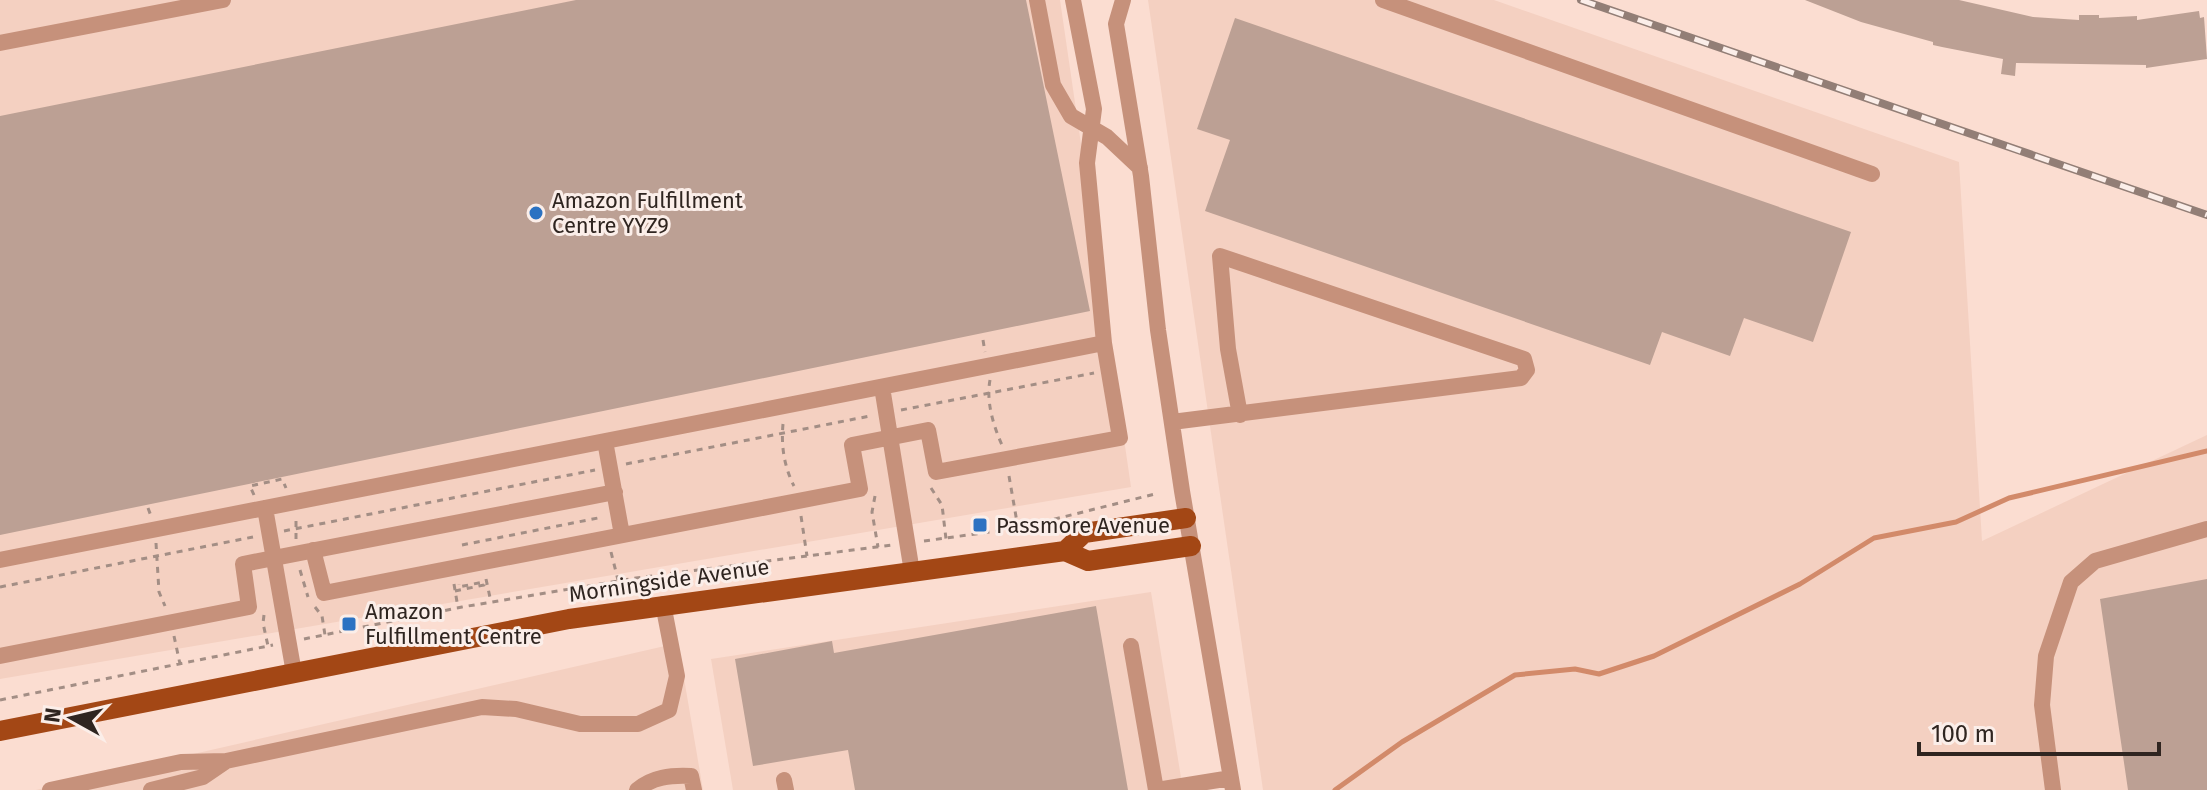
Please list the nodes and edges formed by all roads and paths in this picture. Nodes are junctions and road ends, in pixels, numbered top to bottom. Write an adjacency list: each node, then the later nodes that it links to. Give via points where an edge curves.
1 (223, 0): 6 (street)
2 (1037, 0): 7 (street, via 1053,85 1071,116)
3 (1073, 0): 7 (street, via 1094,109)
4 (1123, 0): 8 (street, via 1116,24)
5 (1383, 0): 9 (street)
6 (0, 43)
7 (1090, 128): 8 (street); 11 (street, via 1087,163)
8 (1140, 168): 19 (street)
9 (1872, 174)
10 (983, 340): 12 (path)
11 (1104, 343): 12 (street); 13 (street)
12 (988, 366): 14 (street); 15 (path)
13 (1109, 370): 15 (path); 23 (street, via 1120,438)
14 (882, 387): 16 (street); 17 (street)
15 (989, 393): 17 (path); 23 (path)
16 (782, 406): 20 (path); 22 (street)
17 (886, 413): 20 (path); 21 (street)
18 (1240, 415): 18 (street, via 1521,378 1527,370 1524,359 1220,256); 19 (street)
19 (1172, 422): 31 (street)
20 (782, 433): 24 (path); 27 (path, via 786,470)
21 (890, 438): 23 (street, via 928,430 936,472); 27 (street, via 852,445 860,489); 37 (street)
22 (605, 441): 24 (street); 29 (street)
23 (1006, 459): 32 (path)
24 (610, 467): 25 (street); 35 (path)
25 (615, 492): 36 (street); 40 (street)
26 (1155, 494): 32 (path)
27 (799, 501): 36 (street); 43 (path)
28 (148, 508): 33 (path)
29 (265, 508): 33 (street); 35 (street)
30 (604, 516): 38 (path)
31 (1186, 518): 39 (street); 41 (main road, Morningside Avenue, via 1084,533)
32 (1019, 528): 37 (path)
33 (154, 529): 42 (path); 45 (street)
34 (2207, 529): 69 (street, via 2095,561 2071,582 2046,656 2042,705)
35 (270, 534): 42 (path); 44 (street)
36 (622, 535): 46 (street)
37 (908, 543): 43 (path); 47 (street)
38 (462, 545)
39 (1191, 546): 41 (main road, Morningside Avenue, via 1088,561); 63 (street)
40 (313, 550): 44 (street); 46 (street, via 324,593)
41 (1065, 551): 47 (main road, Morningside Avenue)
42 (156, 556): 49 (path); 54 (path, via 159,592)
43 (807, 556): 51 (path)
44 (274, 558): 54 (street, via 243,564 249,607); 55 (street)
45 (0, 560)
46 (482, 570): 50 (path, via 482,579 459,587 484,585); 51 (path)
47 (912, 572): 52 (main road, Morningside Avenue)
48 (453, 584): 50 (path)
49 (0, 587)
50 (455, 591): 53 (path)
51 (491, 602): 53 (path)
52 (663, 604): 59 (main road, Morningside Avenue); 62 (street, via 677,676 669,710 638,724 580,724 482,707)
53 (458, 608): 55 (path)
54 (171, 622): 57 (street); 58 (path)
55 (288, 642): 58 (path); 59 (street)
56 (1131, 646): 68 (street)
57 (0, 656)
58 (180, 664): 60 (path)
59 (294, 673): 61 (main road, Morningside Avenue)
60 (0, 700)
61 (0, 731)
62 (226, 761): 64 (street, via 181,762); 65 (street, via 203,777)
63 (1232, 784): 68 (street)
64 (50, 790)
65 (151, 790)
66 (637, 790): 67 (street, via 673,775 691,776)
67 (694, 790)
68 (1157, 790)
69 (2053, 790)

